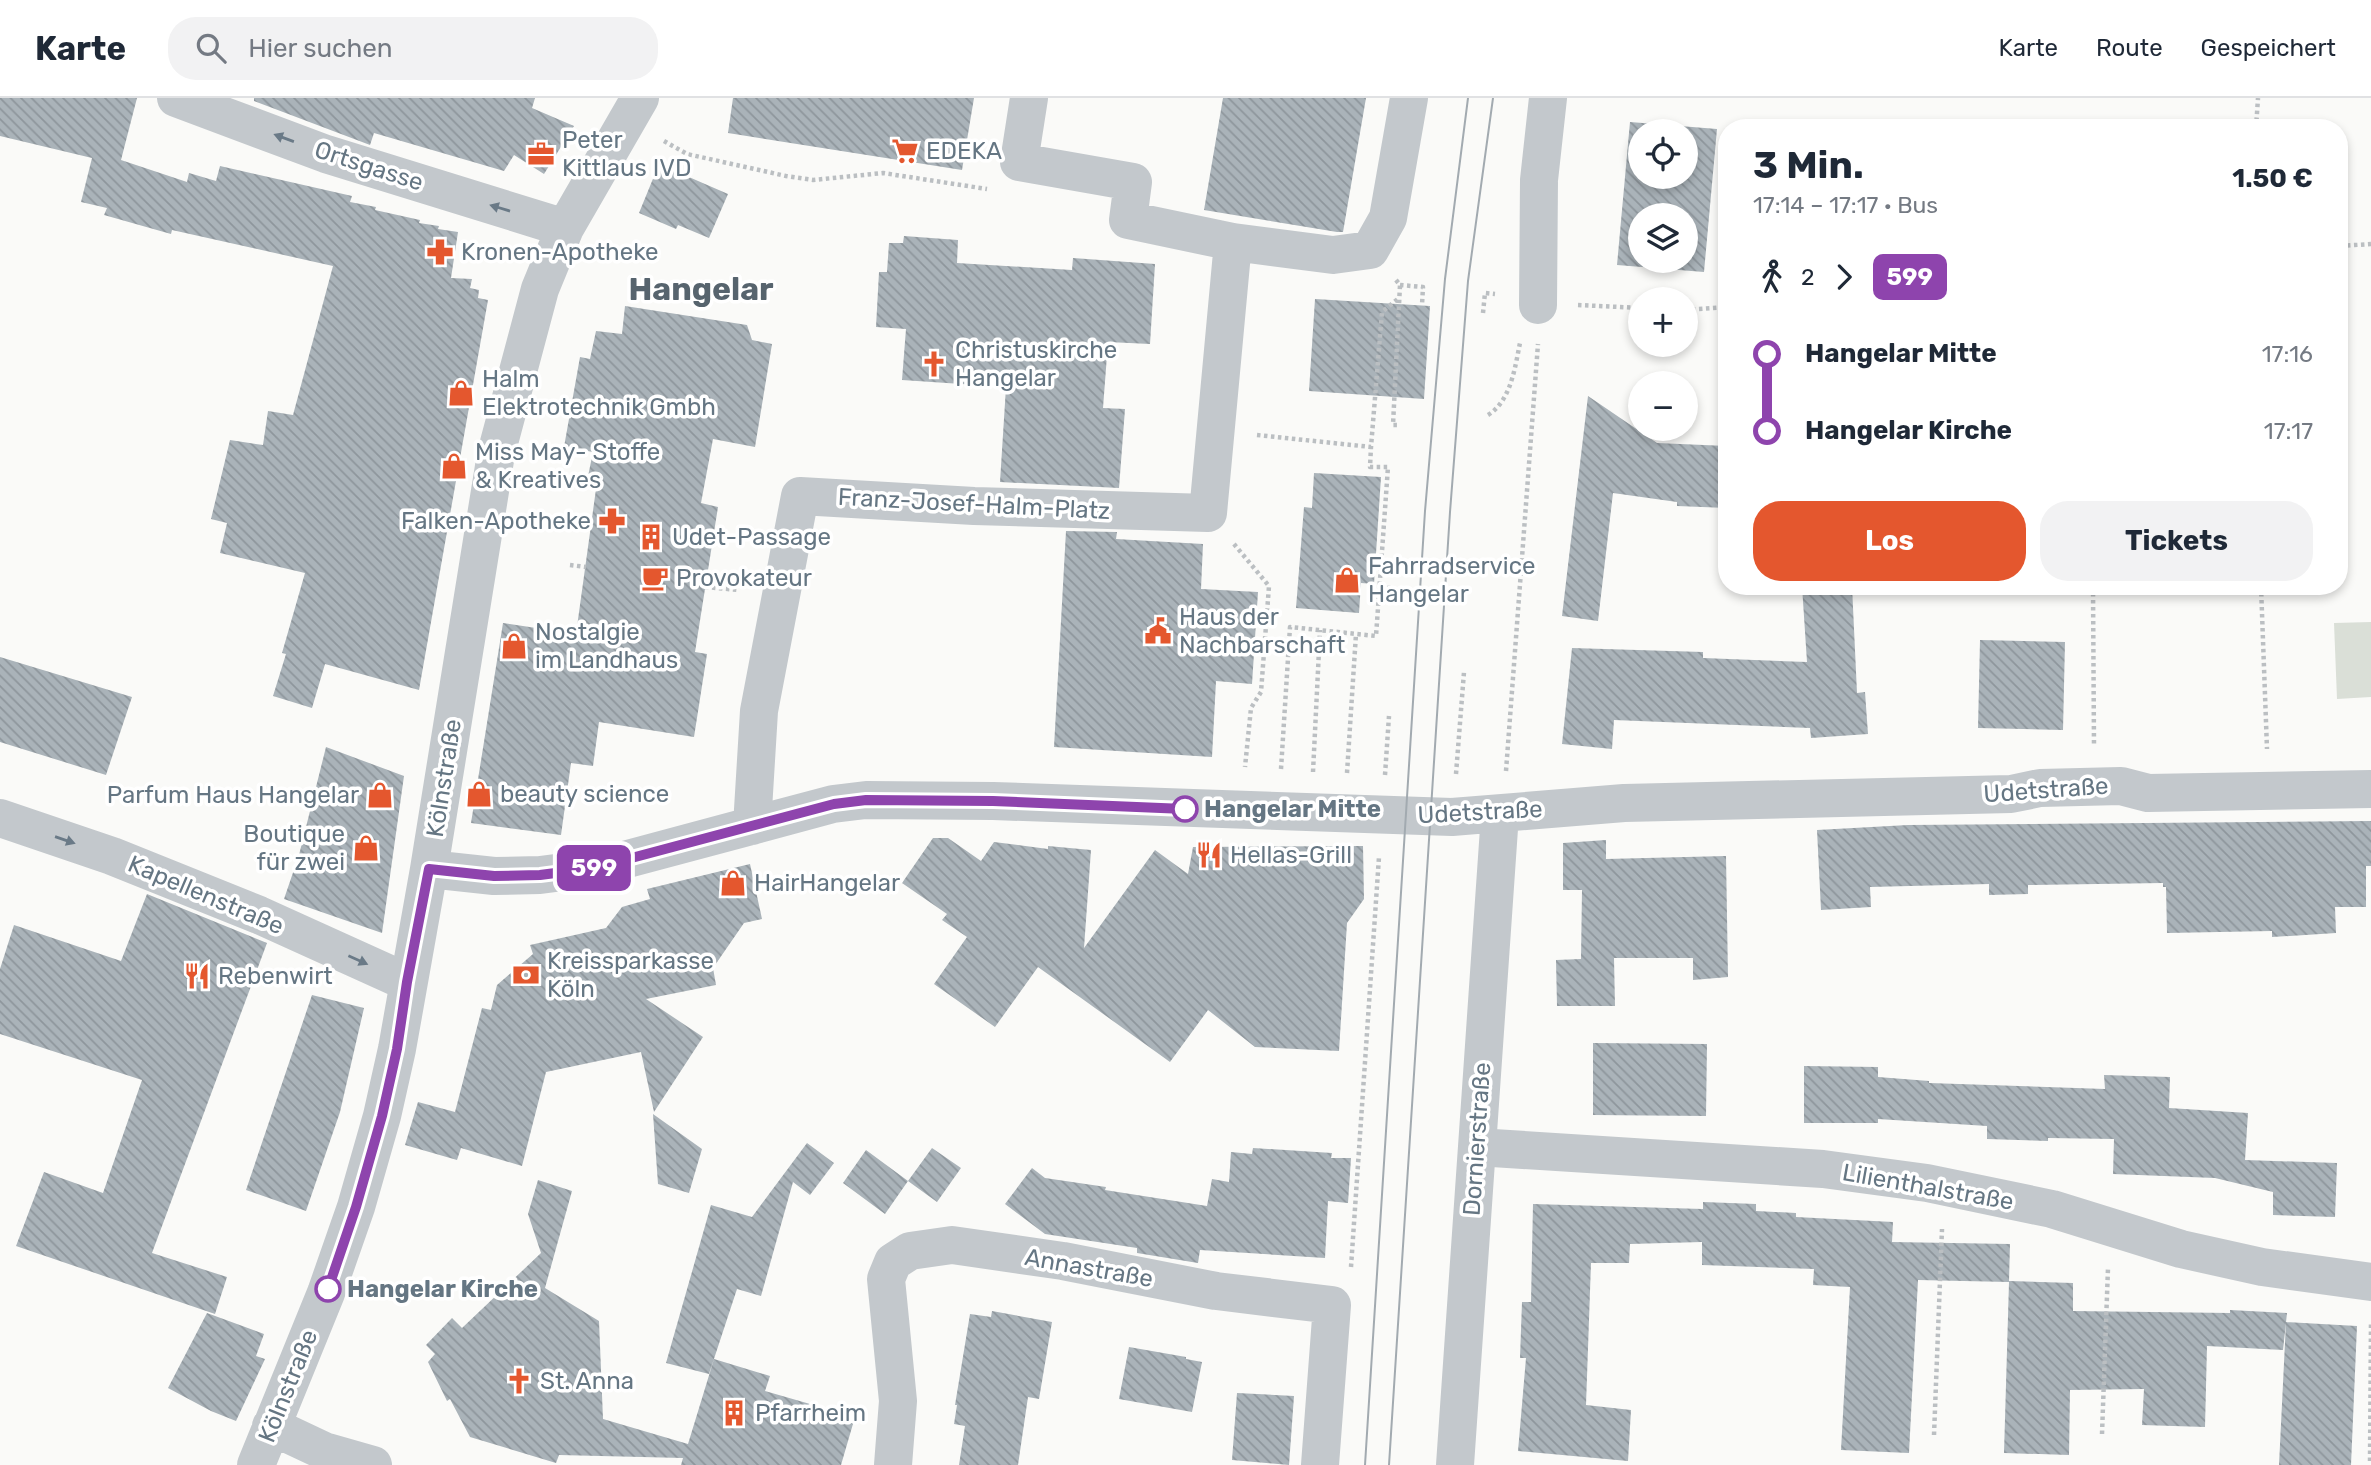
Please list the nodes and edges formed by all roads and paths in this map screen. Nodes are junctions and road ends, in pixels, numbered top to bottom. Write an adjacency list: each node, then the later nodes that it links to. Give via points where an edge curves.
1 (176, 98): 9 (street, Ortsgasse, one-way to 1, via 326,154)
2 (1029, 98): 10 (street, via 1019,162 1133,182 1128,220)
3 (1409, 98): 10 (street, via 1388,218 1370,250 1333,255)
4 (1548, 98): 16 (street, via 1539,180)
5 (2258, 98): 7 (path)
6 (634, 109): 8 (path, via 687,154 813,180 883,173); 9 (street, Kölnstraße)
7 (2257, 119)
8 (990, 190)
9 (565, 228): 47 (street, Kölnstraße, via 540,289 496,454)
10 (1233, 242): 23 (street)
11 (2371, 244): 12 (path)
12 (2348, 245)
13 (1485, 293): 20 (path)
14 (1399, 298): 15 (path, via 1400,285 1423,287); 22 (path, via 1393,425); 24 (path, via 1382,312)
15 (1422, 305)
16 (1538, 305): 17 (path); 21 (path, via 1522,327 1507,391); 44 (path)
17 (1628, 308)
18 (1718, 308): 19 (path)
19 (1698, 309)
20 (1483, 313)
21 (1488, 415)
22 (1399, 425)
23 (1216, 431): 24 (path); 25 (street)
24 (1371, 447): 28 (path, via 1370,467 1388,467)
25 (1208, 513): 38 (path, via 1269,586 1261,692 1251,708); 46 (street, Franz-Josef-Halm-Platz, via 800,496 760,711)
26 (570, 565): 27 (path)
27 (586, 567)
28 (1380, 588): 29 (path); 33 (path, via 1376,636)
29 (1391, 588)
30 (2093, 595): 39 (path)
31 (2261, 595): 41 (path)
32 (1320, 630): 33 (path); 42 (path); 42 (path, via 1290,627)
33 (1356, 634): 42 (path)
34 (1464, 672): 37 (path)
35 (1389, 716): 36 (path)
36 (1386, 759)
37 (1456, 767)
38 (1245, 771)
39 (2094, 786): 41 (street, Udetstraße, via 2122,786 2148,793); 44 (street, Udetstraße, via 2011,794 1624,803)
40 (2371, 789): 41 (street, Udetstraße)
41 (2269, 792)
42 (1312, 813): 43 (street, Udetstraße); 46 (street, Udetstraße, via 866,800)
43 (1382, 814): 44 (street, Udetstraße); 52 (path)
44 (1500, 814): 49 (street, Dornierstraße)
45 (0, 818): 48 (street, Kapellenstraße, one-way to 48, via 259,915)
46 (752, 826): 47 (street, Udetstraße, via 594,868 494,876)
47 (429, 869): 48 (street, Kölnstraße)
48 (407, 982): 54 (street, Kölnstraße, via 382,1116 356,1207)
49 (1477, 1147): 50 (street, Lilienthalstraße, via 1823,1169); 62 (street, Dornierstraße)
50 (1944, 1186): 51 (street, Lilienthalstraße); 55 (path)
51 (2109, 1226): 53 (street, Lilienthalstraße, via 2181,1249 2262,1267); 56 (path)
52 (1351, 1268)
53 (2371, 1282): 57 (path)
54 (271, 1426): 58 (street, Kölnstraße); 59 (street, via 324,1451)
55 (1934, 1434)
56 (2102, 1434)
57 (2370, 1461)
58 (256, 1465)
59 (373, 1465)
60 (893, 1465): 61 (street, Annastraße, via 898,1401 886,1279 892,1262 910,1251 952,1245 1063,1261 1216,1292 1332,1304)
61 (1320, 1465)
62 (1455, 1465)

